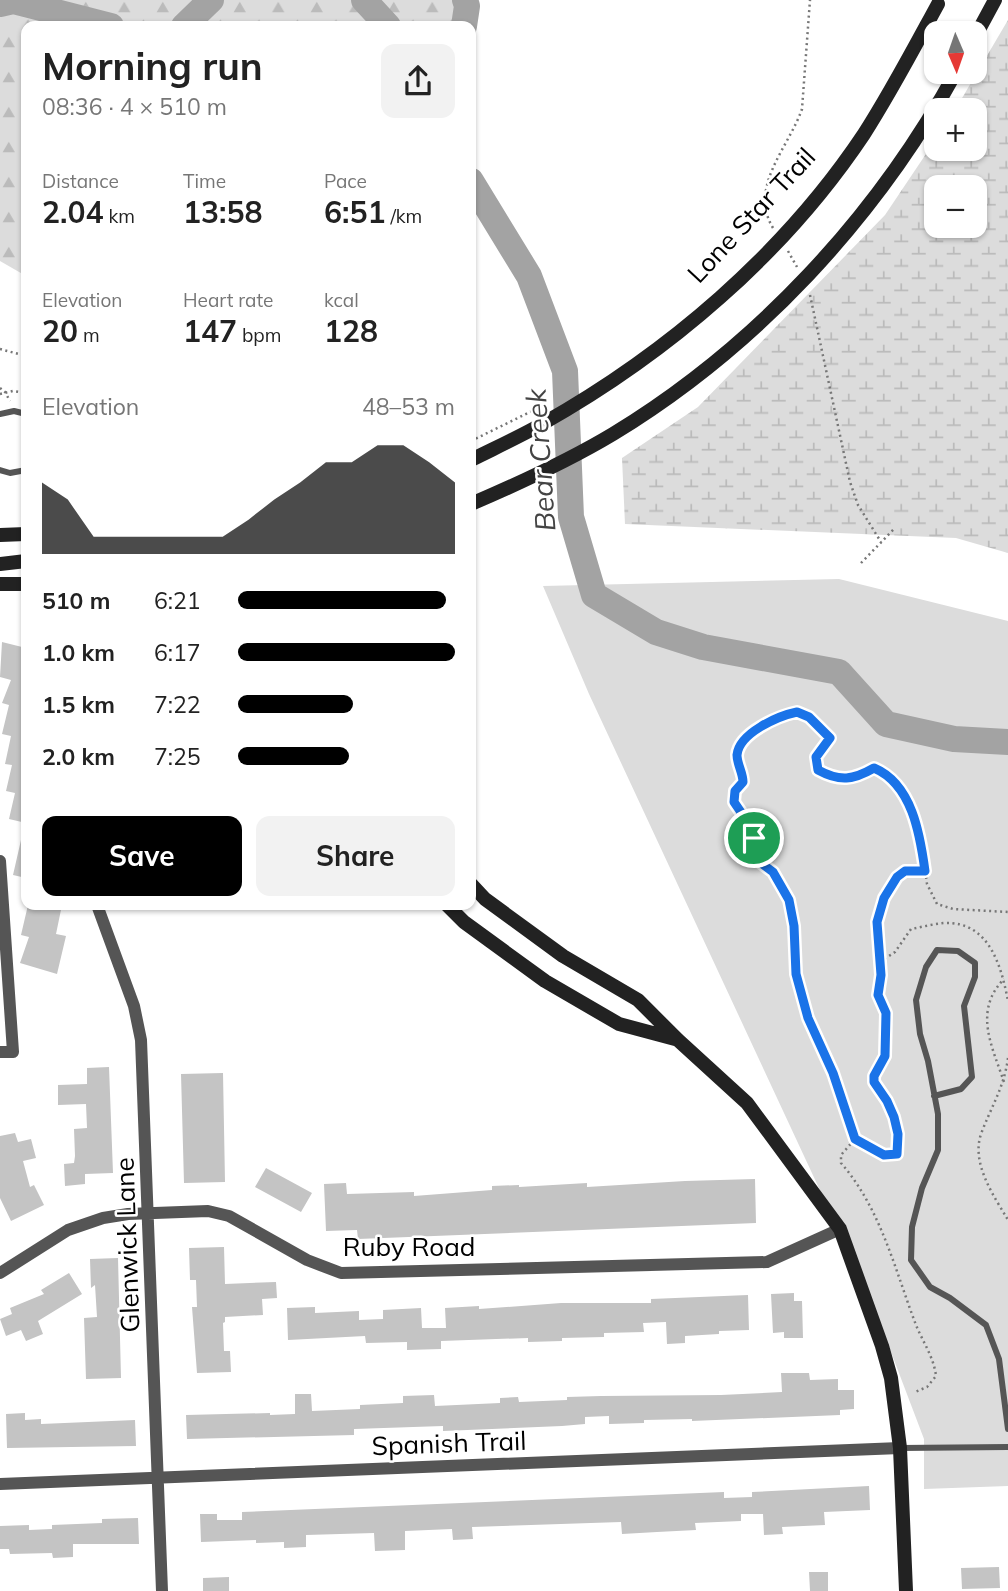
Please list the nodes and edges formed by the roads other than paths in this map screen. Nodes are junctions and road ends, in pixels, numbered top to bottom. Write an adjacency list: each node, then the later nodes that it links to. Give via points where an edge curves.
1 (995, 0): 3 (main road)
2 (939, 2): 7 (main road, bridge, via 864,134 782,236 732,286 619,376)
3 (983, 21)
4 (949, 84): 10 (main road, bridge, via 902,159 847,232 738,343 614,434 541,474)
5 (21, 413): 6 (lane)
6 (0, 414)
7 (476, 457)
8 (0, 470): 9 (lane)
9 (21, 471)
10 (476, 502)
11 (21, 534): 12 (main road)
12 (0, 535)
13 (21, 562): 14 (main road)
14 (0, 564)
15 (0, 584): 16 (main road)
16 (21, 584)
17 (0, 861): 22 (street)
18 (476, 889): 21 (main road, via 562,956 638,1000)
19 (99, 910): 24 (street, Glenwick Lane, via 134,1006 141,1040)
20 (452, 910): 21 (main road, via 545,981 619,1024)
21 (678, 1040): 25 (main road, via 747,1103)
22 (6, 1052)
23 (934, 1096): 23 (lane, via 916,1000 926,967 937,950 958,951 975,962 964,1006 972,1077 961,1089); 27 (lane, via 937,1150 912,1227 911,1260 930,1287 986,1325 999,1359)
24 (149, 1213): 25 (street, Ruby Road, via 208,1211 229,1216 307,1260 341,1273 767,1262); 26 (street, Ruby Road, via 103,1218 68,1230); 30 (street, Glenwick Lane)
25 (840, 1229): 29 (main road, via 891,1378)
26 (0, 1273)
27 (1008, 1429)
28 (1008, 1447): 29 (lane)
29 (900, 1448): 30 (street, Spanish Trail); 33 (main road)
30 (159, 1478): 31 (street, Spanish Trail); 32 (street, Glenwick Lane)
31 (0, 1484)
32 (162, 1591)
33 (906, 1591)

